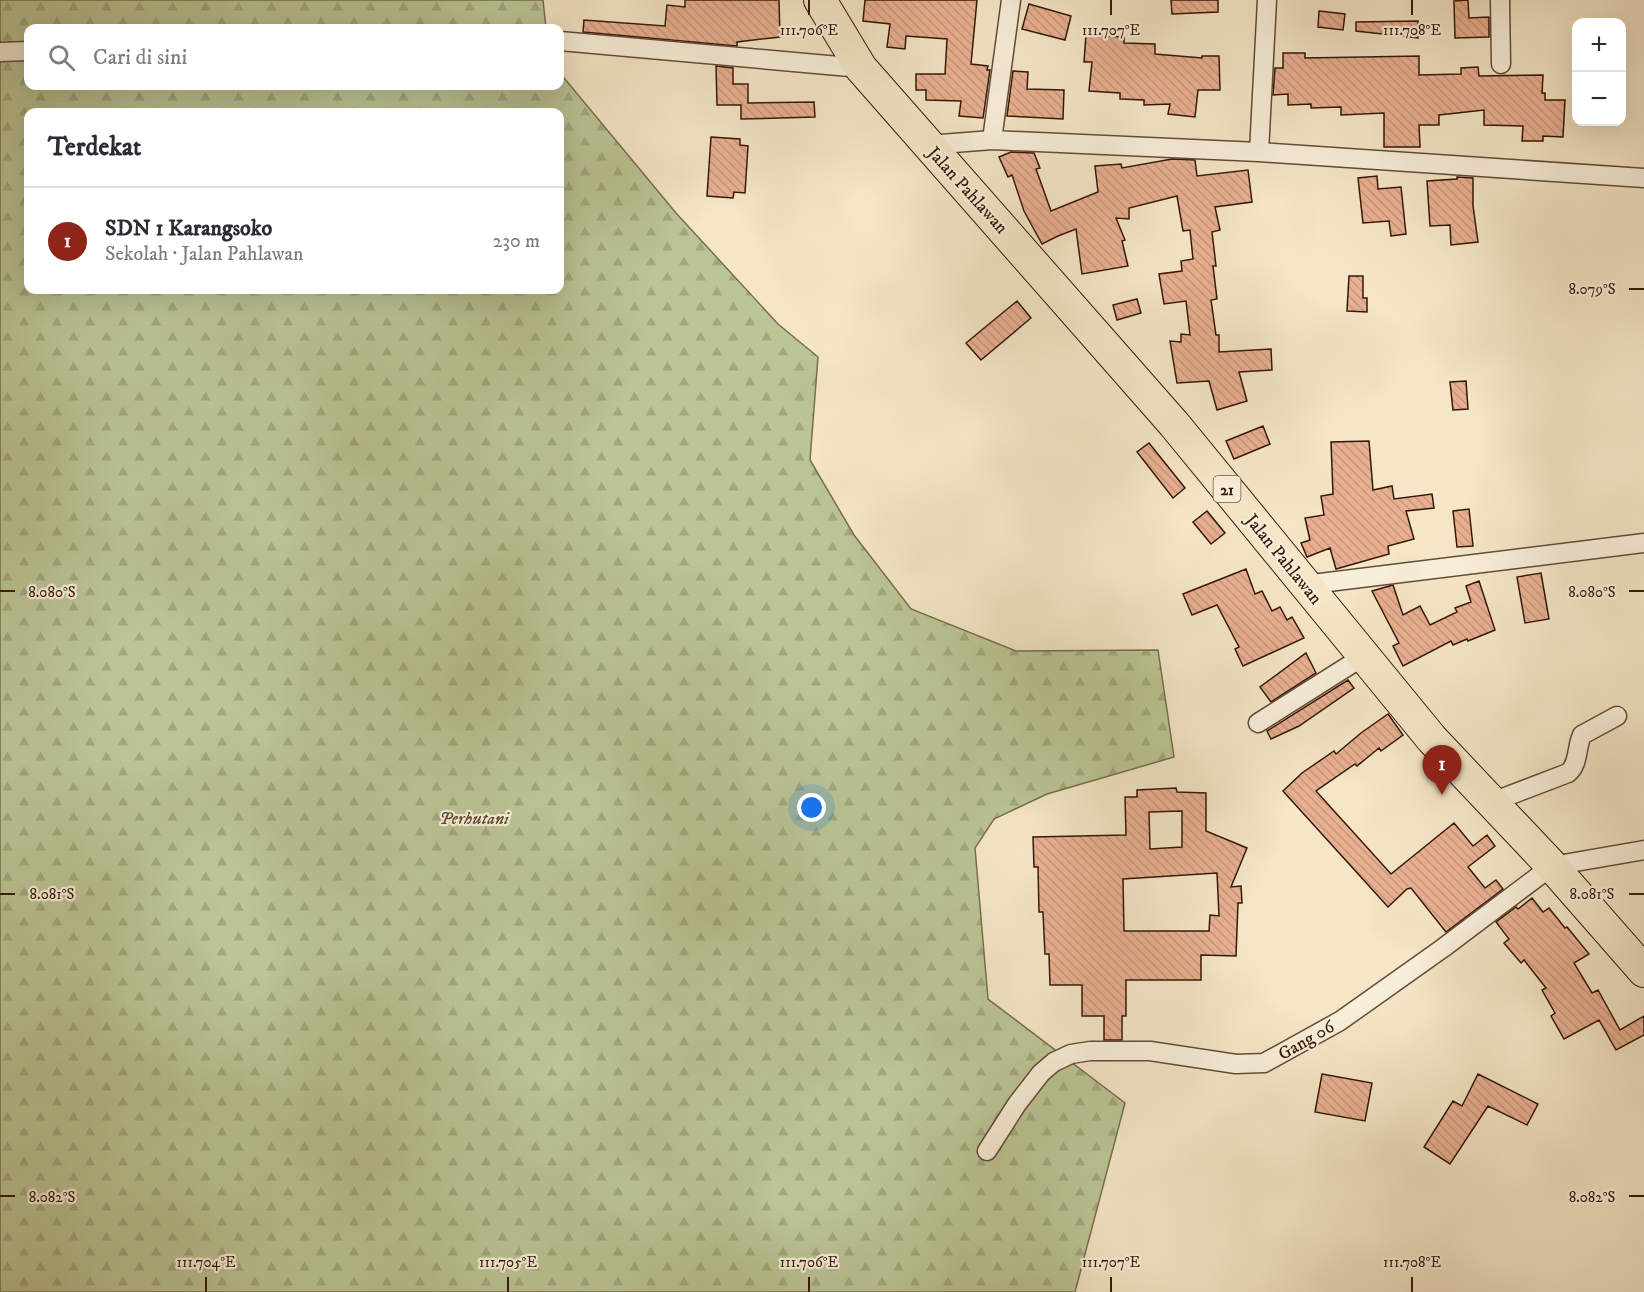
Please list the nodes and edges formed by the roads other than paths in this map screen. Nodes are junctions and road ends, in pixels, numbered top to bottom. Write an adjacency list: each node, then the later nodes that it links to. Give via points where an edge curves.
1 (820, 0): 9 (highway, Jalan Pahlawan / 21)
2 (1011, 0): 10 (street)
3 (1267, 0): 12 (street)
4 (1500, 0): 8 (street)
5 (564, 41): 9 (street)
6 (24, 51): 7 (street)
7 (0, 52)
8 (1501, 64)
9 (861, 68): 11 (highway, Jalan Pahlawan / 21)
10 (992, 140): 11 (street); 12 (street)
11 (928, 145): 15 (highway, Jalan Pahlawan / 21, via 1174,424)
12 (1259, 152): 13 (street)
13 (1644, 178)
14 (1644, 543): 15 (street)
15 (1304, 585): 16 (highway, Jalan Pahlawan / 21)
16 (1364, 656): 18 (street); 19 (highway, Jalan Pahlawan / 21, via 1432,739)
17 (1617, 716): 19 (street, via 1581,735 1573,769 1568,773)
18 (1258, 723)
19 (1492, 802): 21 (highway, Jalan Pahlawan / 21)
20 (1644, 850): 21 (street)
21 (1552, 866): 22 (highway, Jalan Pahlawan / 21); 23 (street, Gang 06, via 1340,1021 1271,1061 1250,1064 1150,1051 1090,1051 1054,1062 1017,1104)
22 (1644, 971)
23 (987, 1151)

